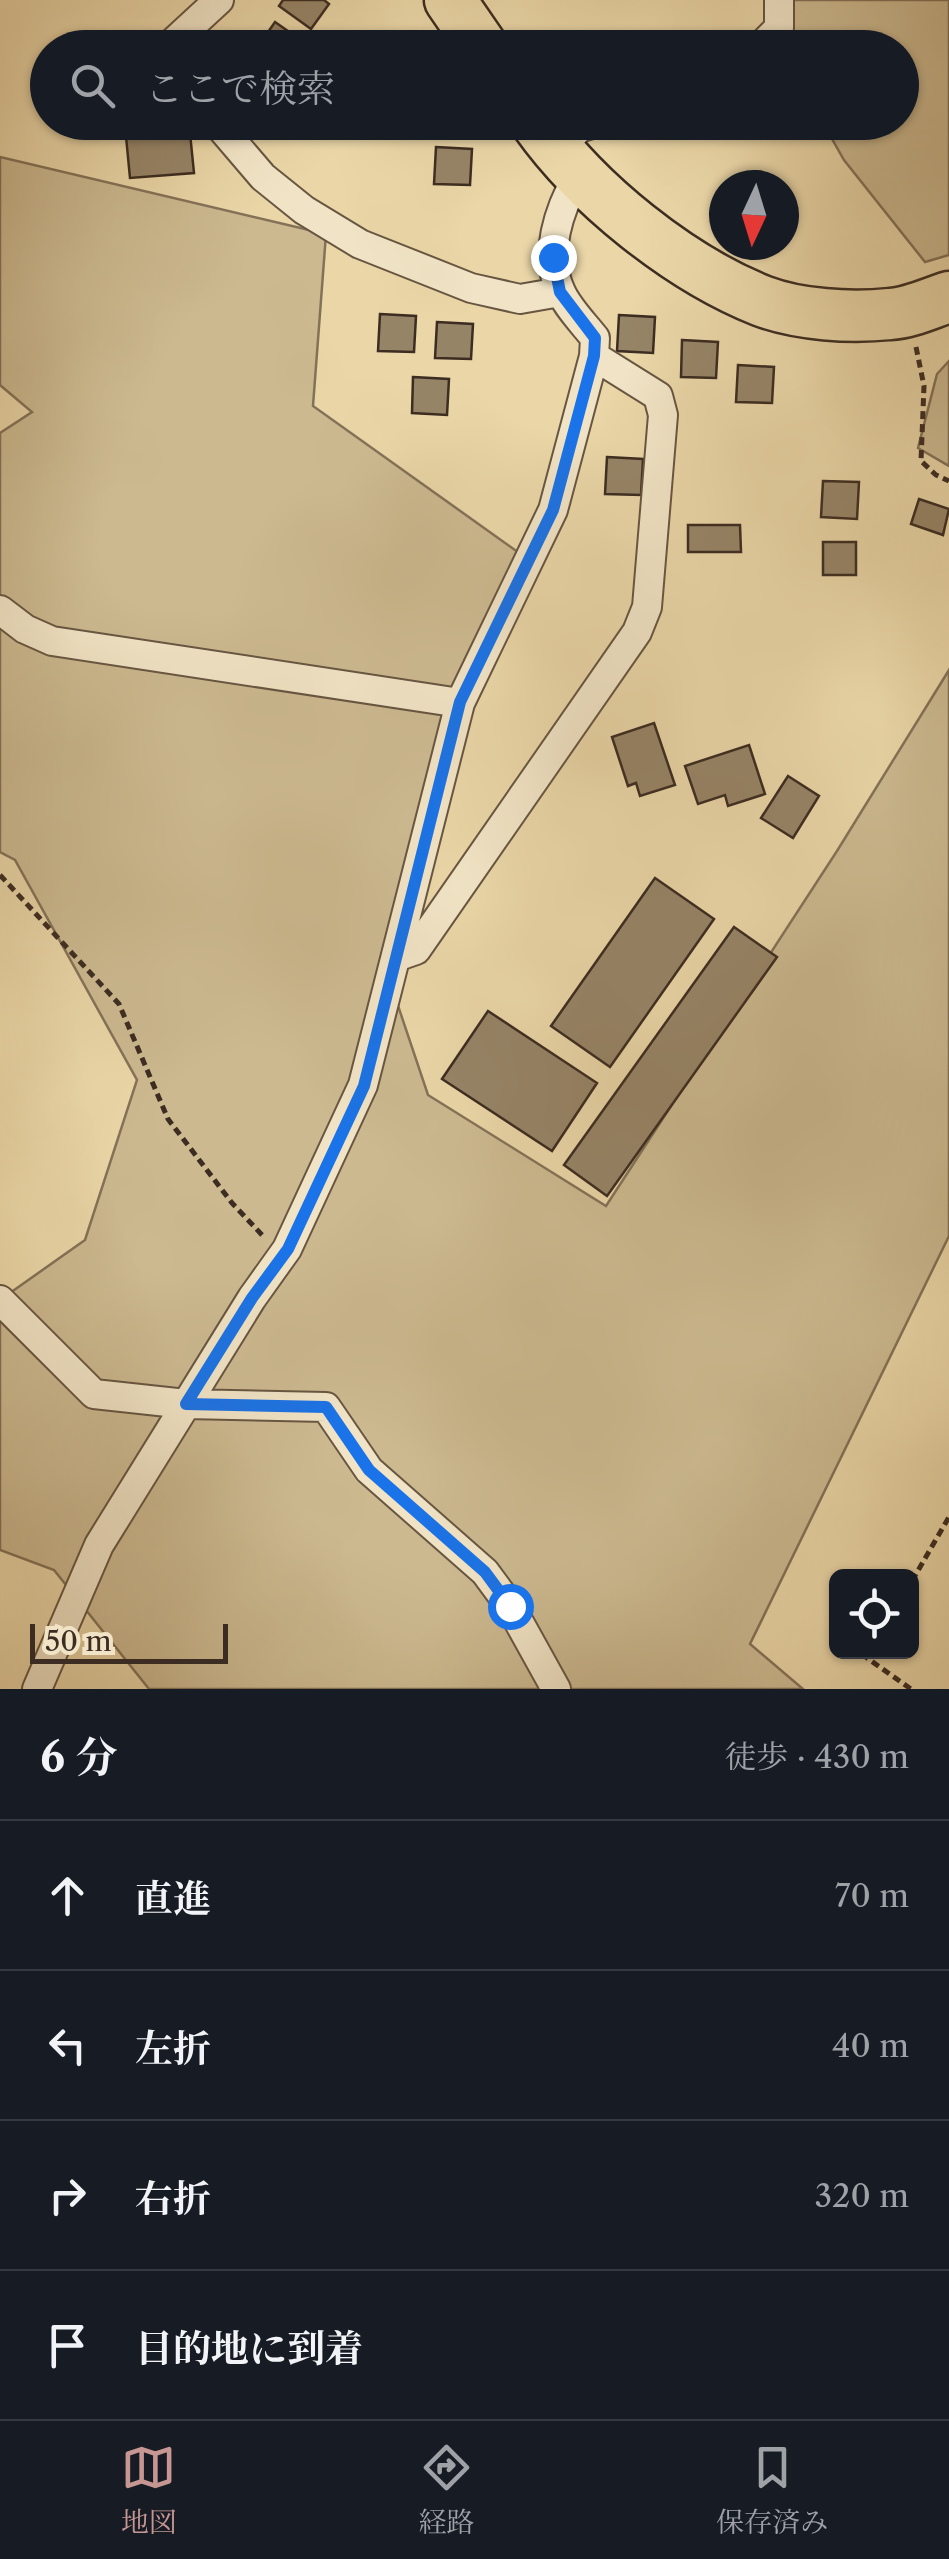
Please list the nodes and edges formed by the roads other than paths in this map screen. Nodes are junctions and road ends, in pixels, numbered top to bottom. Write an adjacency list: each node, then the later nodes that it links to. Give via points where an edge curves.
1 (219, 0): 4 (street)
2 (450, 0): 5 (highway)
3 (780, 0): 6 (street)
4 (186, 30)
5 (471, 30)
6 (776, 30)
7 (231, 140): 9 (street, via 264,178 360,244 471,288 520,299)
8 (557, 150): 9 (street, via 560,207 553,257); 10 (highway, via 682,260 764,302 824,314 893,314)
9 (560, 292): 11 (street, via 595,338)
10 (929, 303)
11 (594, 356): 13 (street, via 553,510); 14 (street, via 658,396 664,415 647,606 637,632 416,950)
12 (0, 610): 13 (street, via 52,640)
13 (460, 702): 14 (street)
14 (396, 958): 16 (street, via 364,1086 282,1256)
15 (0, 1300): 16 (street, via 94,1394)
16 (186, 1404): 17 (street, via 98,1545); 18 (street, via 326,1407 369,1470 485,1572)
17 (37, 1689)
18 (556, 1689)

